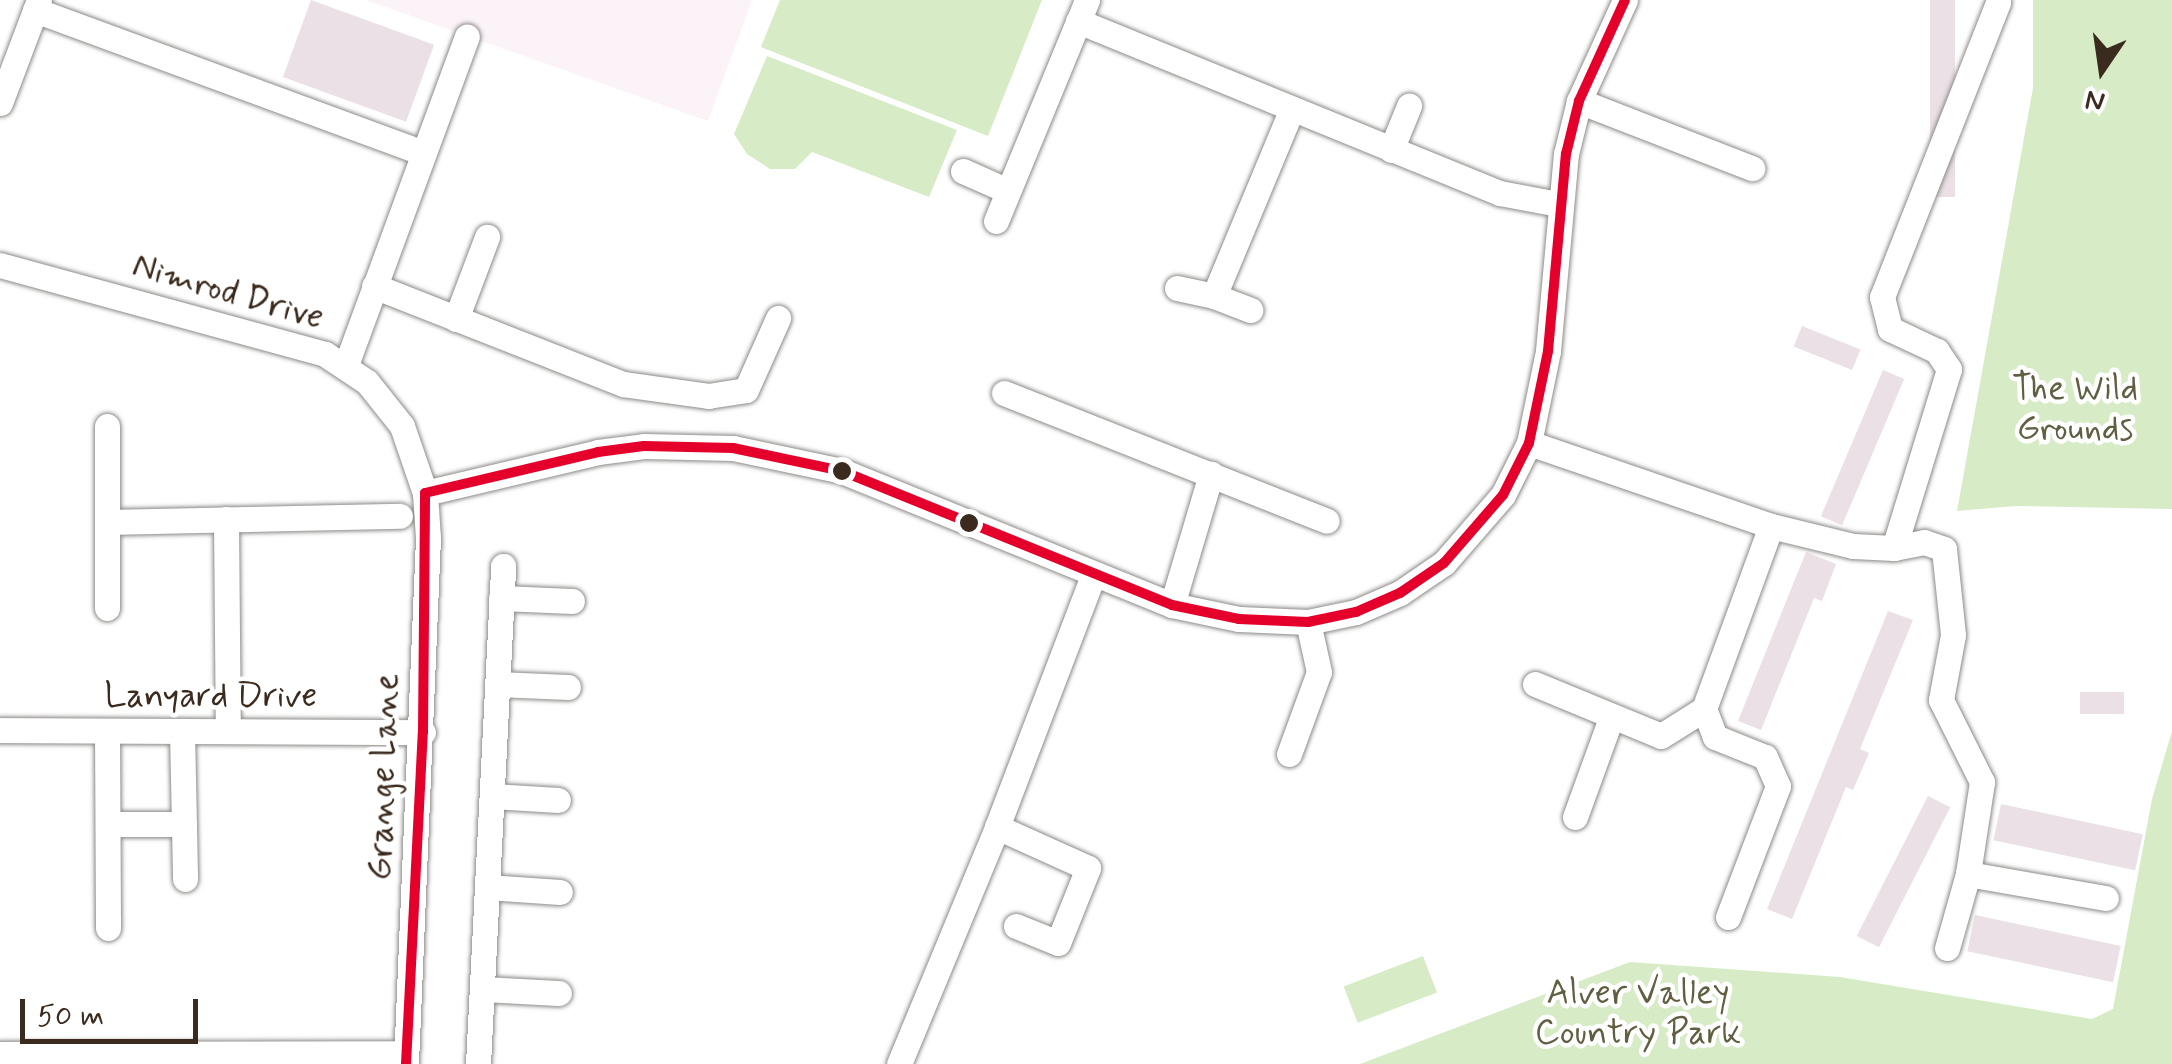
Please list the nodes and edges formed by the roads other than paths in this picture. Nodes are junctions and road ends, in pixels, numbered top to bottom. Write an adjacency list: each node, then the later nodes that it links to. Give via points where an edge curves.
1 (1625, 0): 6 (street)
2 (1998, 2): 36 (street, via 1882,297 1890,329 1937,351 1948,369)
3 (37, 5): 7 (street); 11 (street)
4 (1082, 11): 9 (street); 14 (street)
5 (467, 37): 11 (street)
6 (1579, 101): 12 (street); 15 (street)
7 (0, 103)
8 (1409, 106): 10 (street)
9 (1291, 111): 10 (street); 21 (street)
10 (1391, 150): 15 (street, via 1500,193)
11 (424, 153): 19 (street)
12 (1752, 168)
13 (964, 172): 14 (street)
14 (1008, 190): 16 (street)
15 (1558, 204): 28 (street, via 1548,351)
16 (996, 221)
17 (487, 237): 24 (street)
18 (0, 265): 25 (street, Nimrod Drive)
19 (374, 286): 24 (street); 25 (street)
20 (1178, 288): 21 (street)
21 (1214, 296): 22 (street)
22 (1250, 310)
23 (778, 318): 24 (street, via 746,390 708,396 623,384)
24 (456, 319)
25 (346, 364): 30 (street, Nimrod Drive, via 402,426)
26 (1004, 393): 29 (street)
27 (107, 426): 34 (street)
28 (1529, 443): 35 (street); 43 (street, via 1504,494 1444,563 1356,612)
29 (1211, 474): 33 (street); 41 (street)
30 (425, 493): 38 (street, via 598,452 733,448 842,471); 53 (street, Grange Lane)
31 (400, 516): 32 (street)
32 (226, 520): 34 (street); 52 (street)
33 (1327, 520)
34 (107, 522): 42 (street)
35 (1770, 526): 36 (street, via 1853,546); 47 (street)
36 (1894, 548): 61 (street, via 1924,542 1944,549 1952,635 1941,700 1982,782)
37 (502, 566): 39 (street)
38 (1093, 576): 41 (street); 60 (street)
39 (501, 598): 40 (street); 44 (street)
40 (572, 602)
41 (1172, 604): 43 (street, via 1240,619)
42 (107, 608)
43 (1308, 622): 54 (street, via 1319,672)
44 (497, 684): 46 (street); 55 (street)
45 (1535, 684): 48 (street)
46 (568, 687)
47 (1704, 709): 48 (street, via 1662,736); 66 (street, via 1715,737 1765,757 1778,786)
48 (1611, 718): 57 (street)
49 (0, 730): 50 (street, Lanyard Drive)
50 (108, 731): 51 (street, Lanyard Drive); 58 (street)
51 (182, 731): 52 (street, Lanyard Drive); 59 (street)
52 (228, 731): 53 (street, Lanyard Drive)
53 (423, 732): 73 (street, Grange Lane)
54 (1290, 754)
55 (492, 796): 56 (street); 63 (street)
56 (558, 800)
57 (1576, 817)
58 (108, 824): 59 (street); 68 (street)
59 (184, 824): 62 (street)
60 (997, 827): 67 (street, via 1088,868 1058,944); 75 (street)
61 (1968, 874): 65 (street); 69 (street)
62 (185, 879)
63 (487, 888): 64 (street); 70 (street)
64 (560, 892)
65 (2106, 898)
66 (1728, 917)
67 (1016, 926)
68 (108, 928)
69 (1947, 948)
70 (482, 988): 71 (street); 74 (street)
71 (559, 993)
72 (0, 1054): 73 (street)
73 (406, 1058)
74 (478, 1064)
75 (899, 1064)

